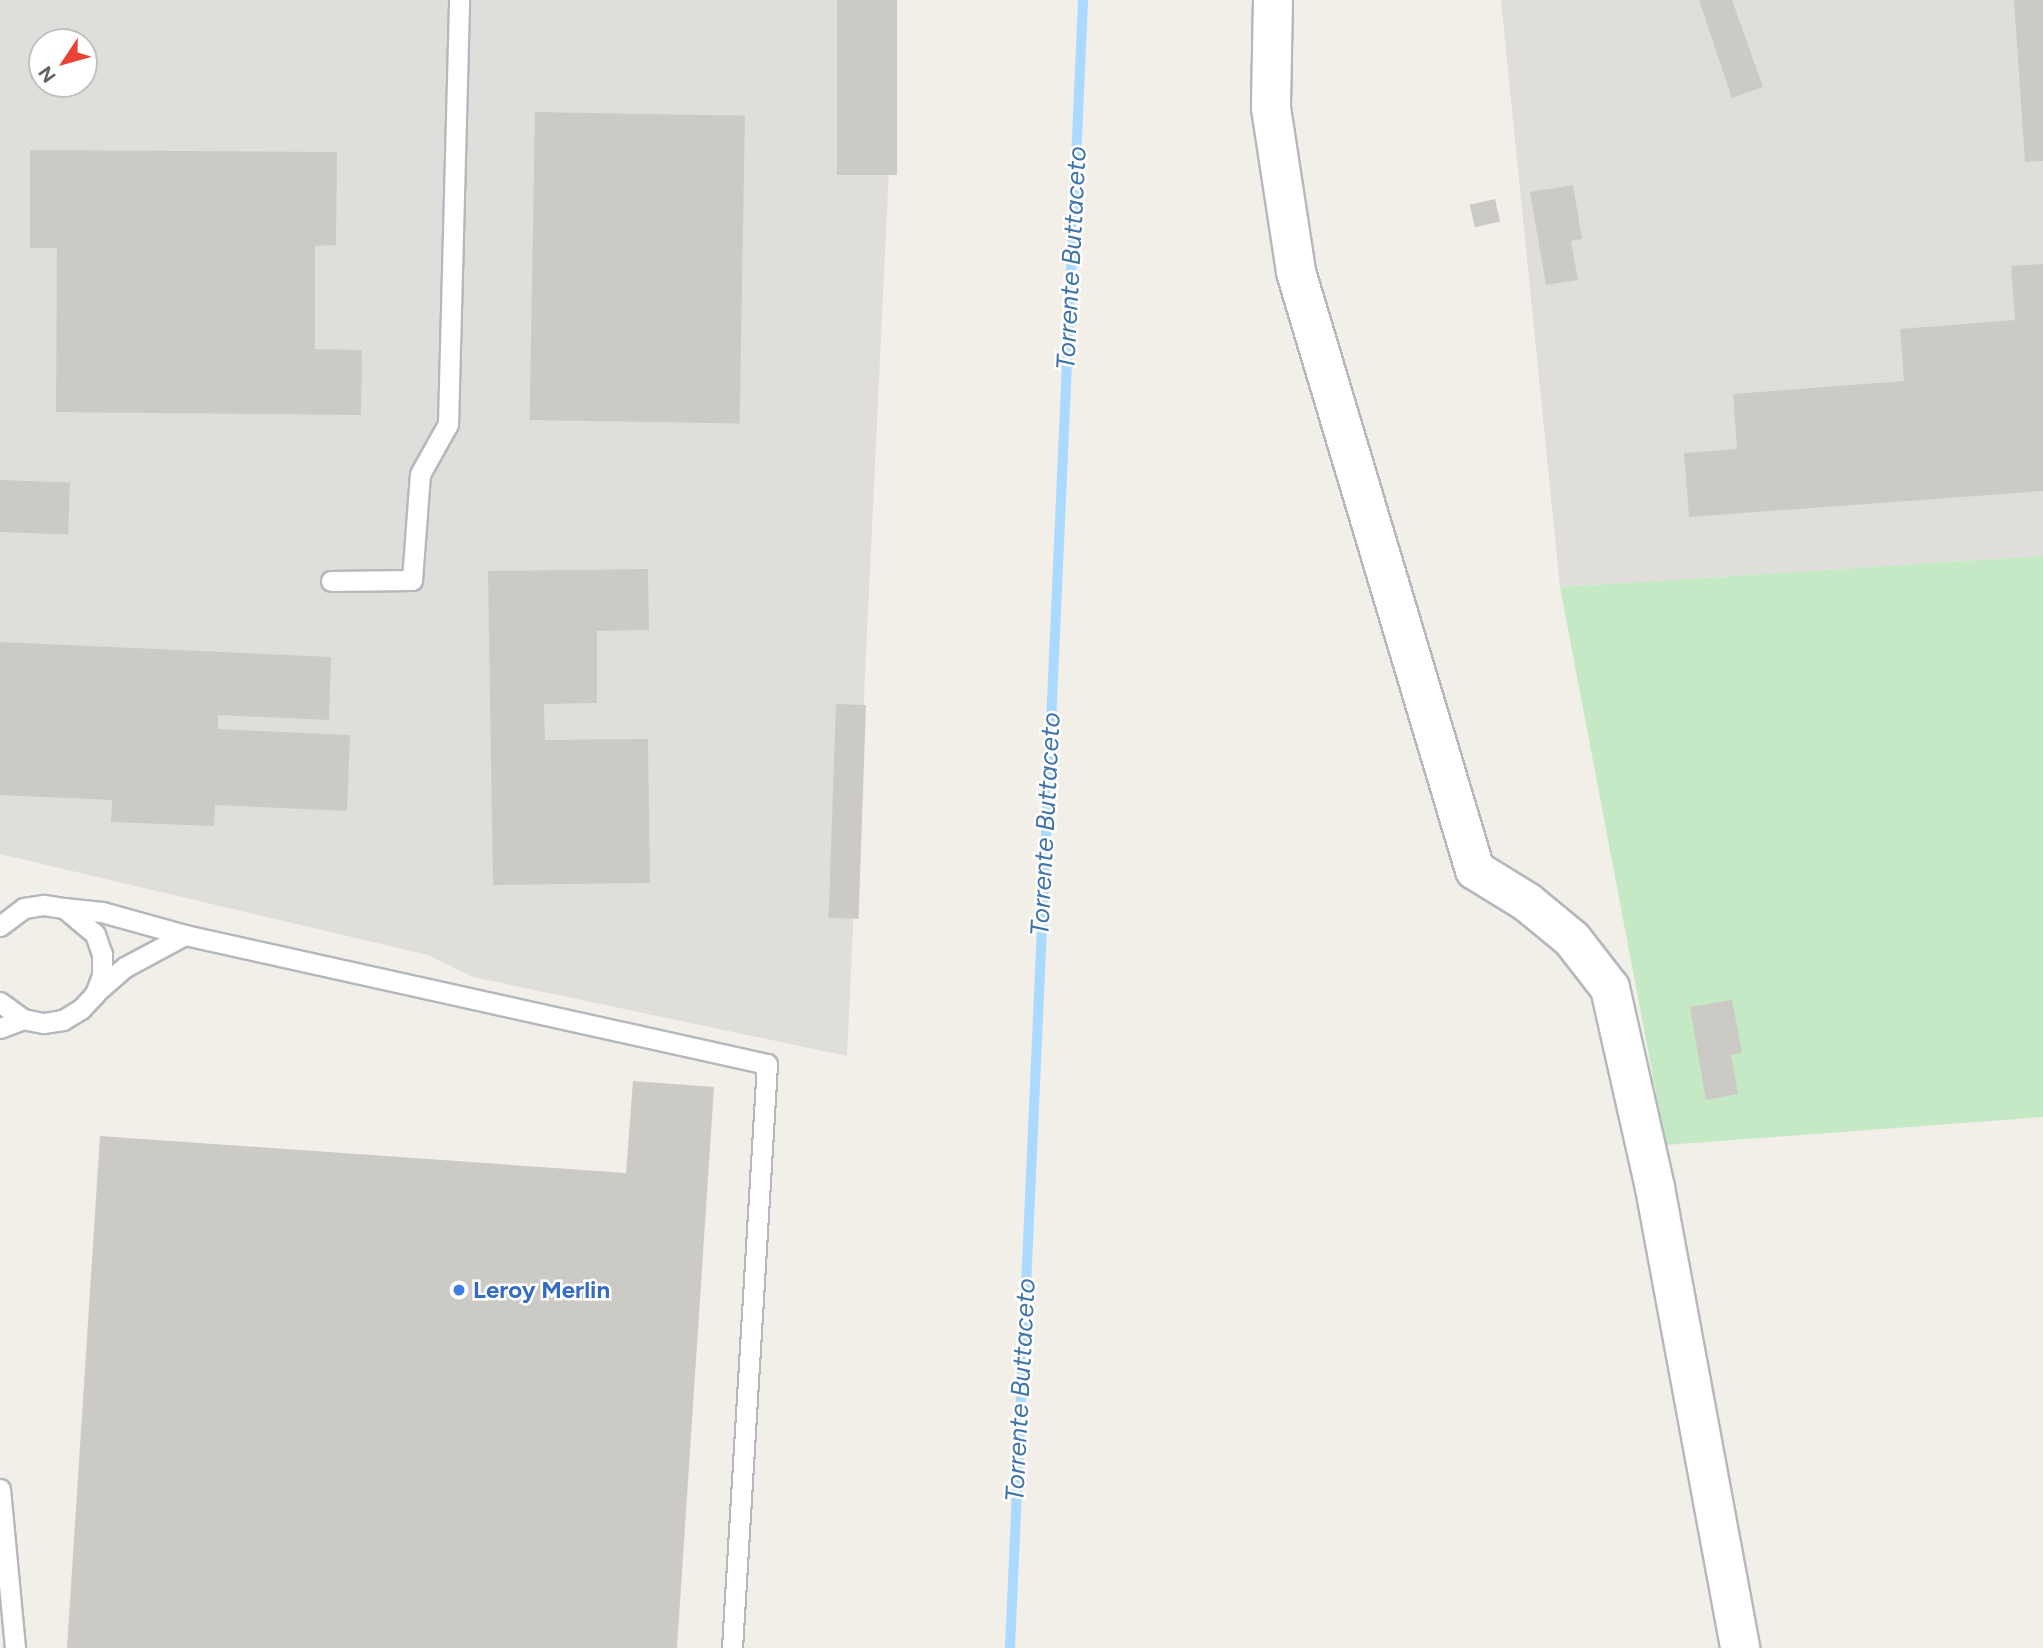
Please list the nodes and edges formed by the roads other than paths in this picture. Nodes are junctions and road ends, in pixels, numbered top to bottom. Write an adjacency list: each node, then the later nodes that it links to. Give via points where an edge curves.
1 (459, 0): 3 (lane, via 448,424 419,474 412,580)
2 (1273, 0): 14 (street, via 1271,108 1296,272 1475,870 1527,902 1572,939 1609,988 1655,1188)
3 (331, 581)
4 (64, 908): 5 (lane, via 24,908); 6 (lane, via 102,912); 7 (lane, via 95,934 102,954 102,975)
5 (0, 926)
6 (186, 935): 7 (lane, via 125,967); 13 (lane, via 767,1064)
7 (94, 994): 9 (lane, via 82,1009 63,1020)
8 (0, 1002): 9 (lane)
9 (23, 1019): 10 (lane)
10 (0, 1028)
11 (0, 1489): 12 (lane)
12 (15, 1648)
13 (732, 1648)
14 (1740, 1648)

